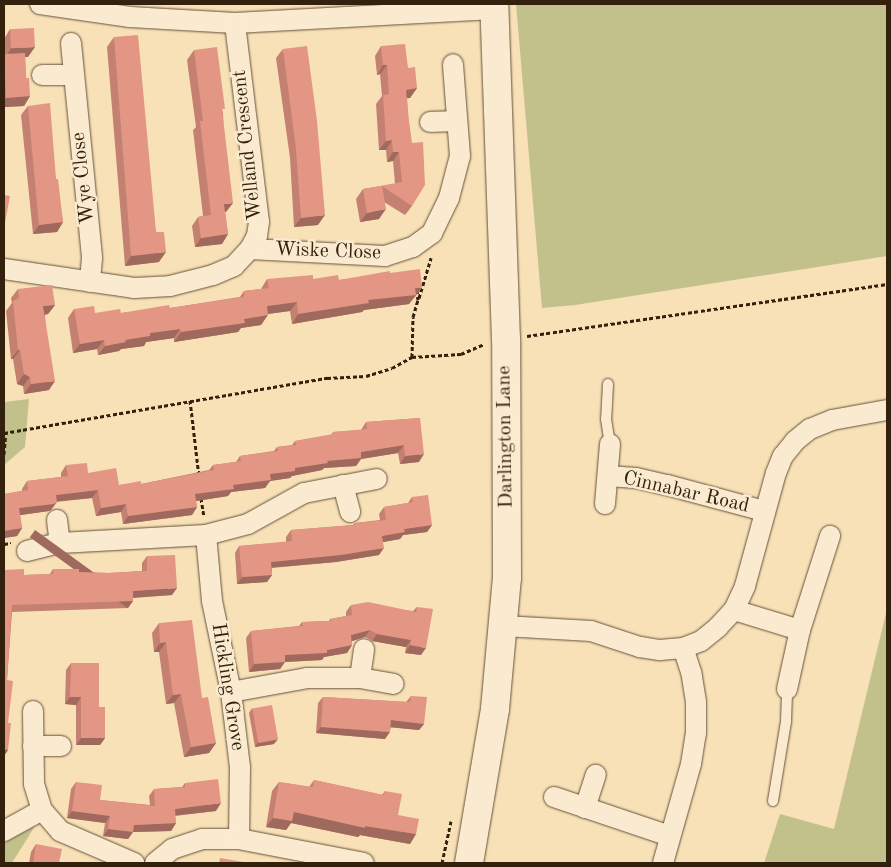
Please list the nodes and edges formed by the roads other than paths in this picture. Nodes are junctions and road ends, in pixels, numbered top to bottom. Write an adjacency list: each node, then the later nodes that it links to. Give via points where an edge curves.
1 (40, 4): 4 (street, via 130,17)
2 (494, 6): 3 (street); 29 (street, Darlington Lane, via 506,340 507,578)
3 (353, 10): 4 (street)
4 (235, 23): 11 (street, Welland Crescent, via 259,222)
5 (71, 43): 7 (street, Wye Close)
6 (452, 64): 9 (street, Wiske Close)
7 (73, 74): 8 (street); 13 (street, Wye Close, via 92,254)
8 (42, 75)
9 (457, 121): 10 (street); 11 (street, Wiske Close, via 460,156 448,198 432,233 413,247 385,256)
10 (430, 122)
11 (250, 248): 13 (street, Welland Crescent, via 234,266 170,286 134,288)
12 (4, 269): 13 (street, Welland Crescent)
13 (90, 282)
14 (608, 384): 16 (lane, via 606,419)
15 (887, 410): 21 (street, via 832,420 795,441 783,456)
16 (610, 444): 17 (street, Cinnabar Road)
17 (608, 476): 20 (street, Cinnabar Road); 21 (street, Cinnabar Road, via 659,483)
18 (377, 479): 19 (street)
19 (343, 485): 22 (street); 24 (street, via 304,493 248,524)
20 (605, 504)
21 (764, 511): 28 (street, via 745,586)
22 (350, 512)
23 (58, 520): 26 (street)
24 (206, 535): 26 (street); 36 (street, Hickling Grove, via 212,601)
25 (830, 536): 30 (street)
26 (60, 543): 27 (street)
27 (27, 551)
28 (734, 610): 30 (street); 31 (street, via 701,641)
29 (504, 626): 31 (street, via 591,631 640,647 660,650); 51 (street, Darlington Lane, via 495,710)
30 (800, 630): 35 (street)
31 (683, 648): 46 (street, via 696,702 696,733)
32 (364, 649): 33 (street)
33 (360, 678): 34 (street); 36 (street, via 307,678)
34 (393, 684)
35 (787, 689): 42 (lane, via 786,722)
36 (231, 692): 47 (street, Hickling Grove, via 240,767)
37 (33, 711): 38 (street)
38 (33, 746): 39 (street); 44 (street, via 34,784)
39 (61, 746)
40 (596, 775): 43 (street)
41 (554, 797): 43 (street)
42 (773, 800)
43 (585, 808): 46 (street)
44 (42, 810): 45 (street); 48 (street, via 60,830)
45 (4, 831)
46 (670, 836): 52 (street)
47 (239, 839): 49 (street, via 202,839 172,849); 50 (street)
48 (134, 863)
49 (154, 863)
50 (364, 863)
51 (469, 863)
52 (664, 863)

